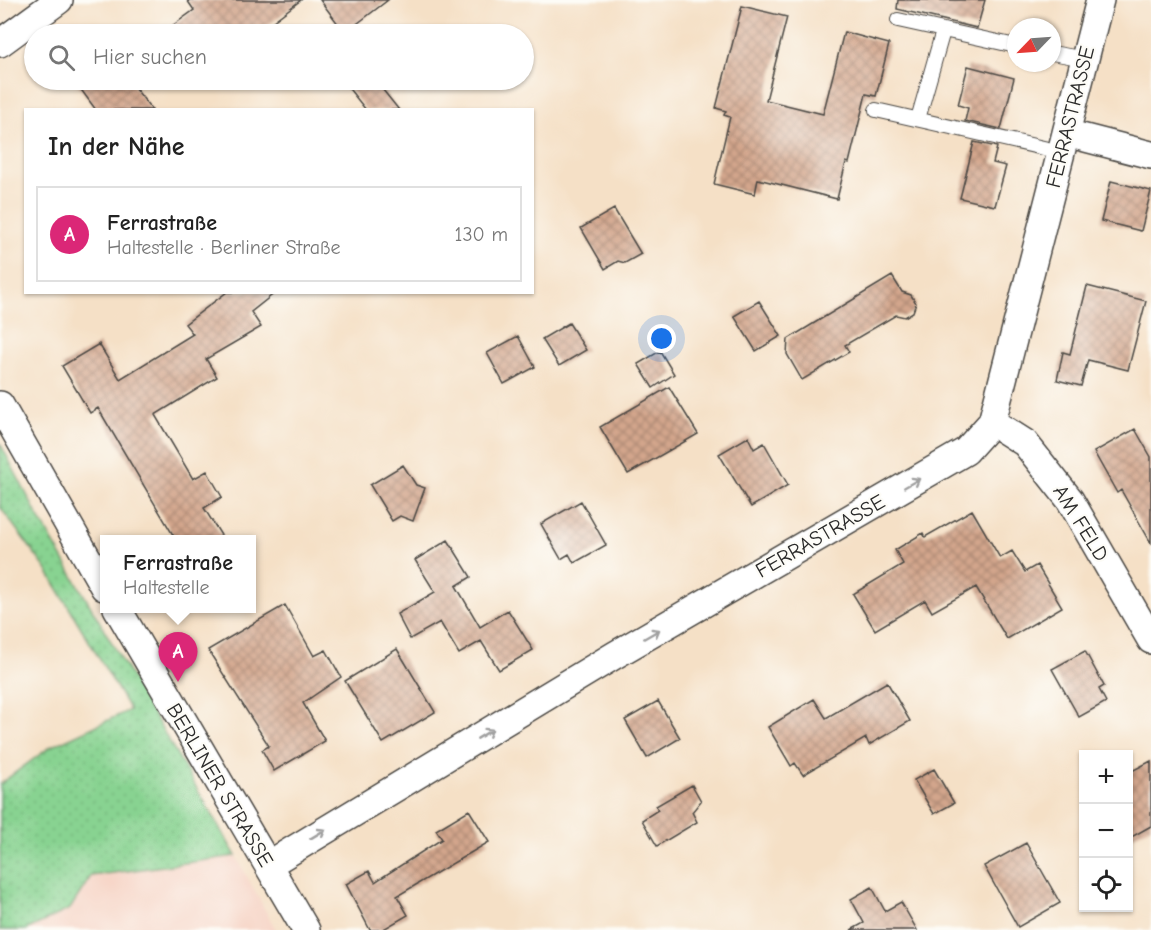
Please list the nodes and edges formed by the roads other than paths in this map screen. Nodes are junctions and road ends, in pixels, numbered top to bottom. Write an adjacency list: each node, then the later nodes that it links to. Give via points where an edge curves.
1 (59, 0): 4 (street)
2 (1100, 0): 10 (street, FERRASTRASSE)
3 (898, 20): 6 (lane)
4 (27, 24)
5 (24, 26): 8 (street)
6 (943, 31): 7 (lane); 12 (lane)
7 (1007, 43)
8 (0, 44)
9 (1061, 55): 10 (lane)
10 (1085, 59): 13 (street, FERRASTRASSE)
11 (876, 110): 12 (lane)
12 (918, 119): 13 (lane)
13 (1064, 143): 14 (street); 16 (street, FERRASTRASSE)
14 (1151, 155)
15 (0, 405): 17 (street)
16 (992, 422): 19 (street, AM FELD, via 1025,443 1070,500); 20 (street, FERRASTRASSE, one-way to 16, via 966,451)
17 (100, 578)
18 (119, 613): 20 (street, BERLINER STRASSE)
19 (1151, 640)
20 (268, 864): 21 (street, BERLINER STRASSE)
21 (306, 930)

